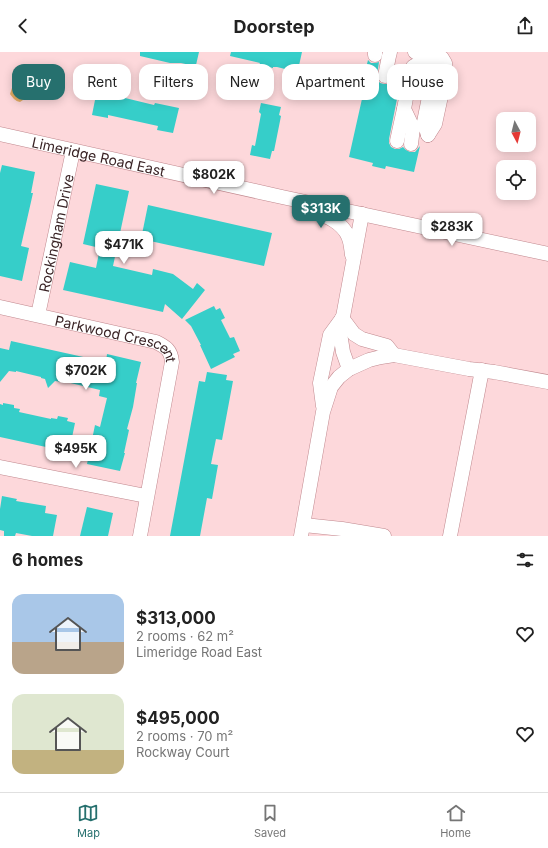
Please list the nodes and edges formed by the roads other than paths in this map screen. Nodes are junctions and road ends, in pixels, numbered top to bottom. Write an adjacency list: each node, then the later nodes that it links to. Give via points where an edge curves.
1 (390, 52): 4 (street)
2 (415, 52): 6 (street, via 433,62 438,69 439,78)
3 (432, 52): 6 (street, via 442,58 446,73 435,124)
4 (385, 76)
5 (0, 134): 8 (street, Limeridge Road East)
6 (428, 135): 7 (street, via 424,122 433,77 429,66 422,64 415,65 411,71 404,109 414,128)
7 (404, 143)
8 (72, 151): 9 (street, Limeridge Road East); 14 (street, Rockingham Drive)
9 (282, 197): 10 (street, Limeridge Road East); 12 (street, via 335,221 343,229 351,244)
10 (362, 214): 11 (street, Limeridge Road East); 12 (street)
11 (548, 254)
12 (352, 269): 15 (street)
13 (0, 307): 14 (street, Parkwood Crescent)
14 (38, 315): 22 (street, Parkwood Crescent, via 156,342 164,346 171,355 172,362)
15 (342, 318): 16 (street, via 354,334 387,346); 17 (street, via 340,333); 20 (street, via 330,335 320,383)
16 (394, 355): 17 (street, via 369,360); 18 (street)
17 (349, 370): 20 (street, via 331,387)
18 (482, 370): 19 (street); 26 (street)
19 (548, 382)
20 (323, 412): 23 (street)
21 (0, 467): 22 (street)
22 (146, 496): 24 (street, Parkwood Crescent)
23 (303, 530): 25 (street, via 342,529)
24 (140, 536)
25 (384, 536)
26 (450, 536)

